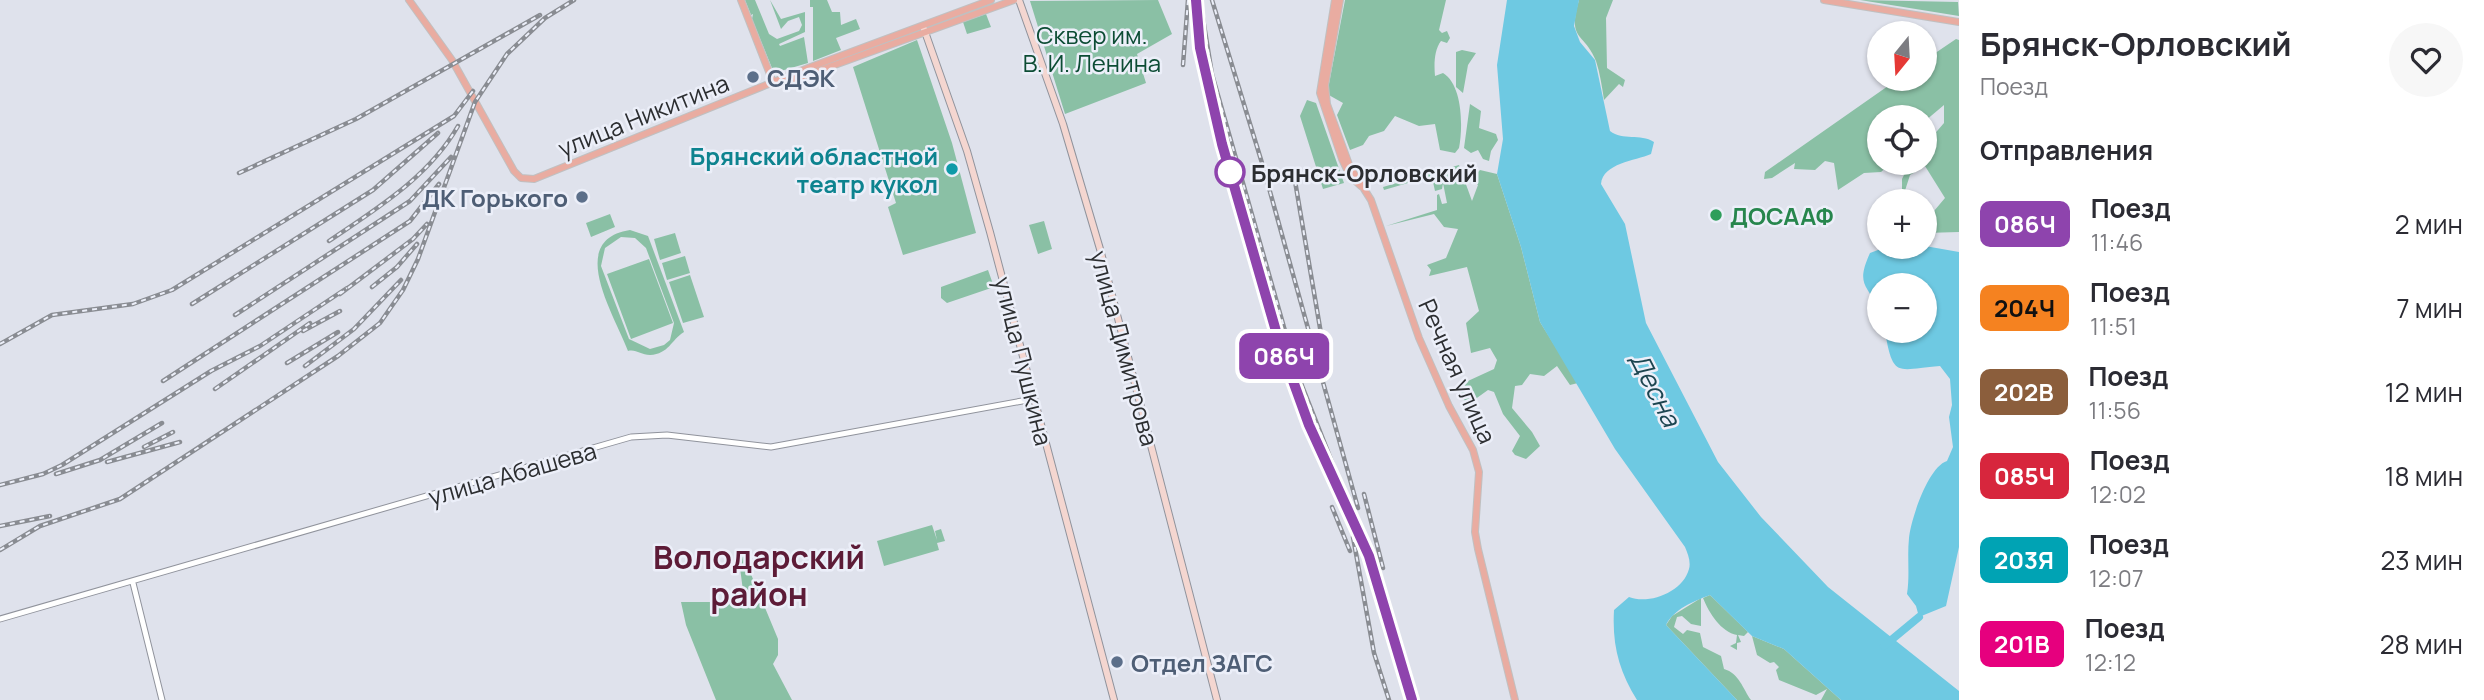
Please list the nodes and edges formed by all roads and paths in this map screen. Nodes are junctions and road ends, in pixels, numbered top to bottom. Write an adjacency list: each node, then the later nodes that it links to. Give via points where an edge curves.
1 (409, 0): 9 (main road, улица Никитина, via 452,60 514,171 525,178 537,178)
2 (741, 0): 9 (main road)
3 (991, 0): 8 (main road, улица Никитина)
4 (1017, 0): 8 (main road, улица Никитина); 15 (main road, улица Димитрова, via 1063,124 1100,249)
5 (1338, 0): 16 (main road, Речная улица, via 1320,93 1342,159 1378,217 1419,338 1475,457 1479,472 1475,532)
6 (1824, 0): 7 (main road)
7 (1959, 22)
8 (923, 28): 9 (main road, улица Никитина); 10 (main road, улица Пушкина, via 970,162)
9 (774, 82)
10 (1033, 399): 11 (street, улица Абашева, via 771,447 667,435 631,437); 14 (main road, улица Пушкина)
11 (133, 583): 12 (street, улица Абашева); 13 (street)
12 (0, 619)
13 (162, 700)
14 (1114, 700)
15 (1217, 700)
16 (1515, 700)

